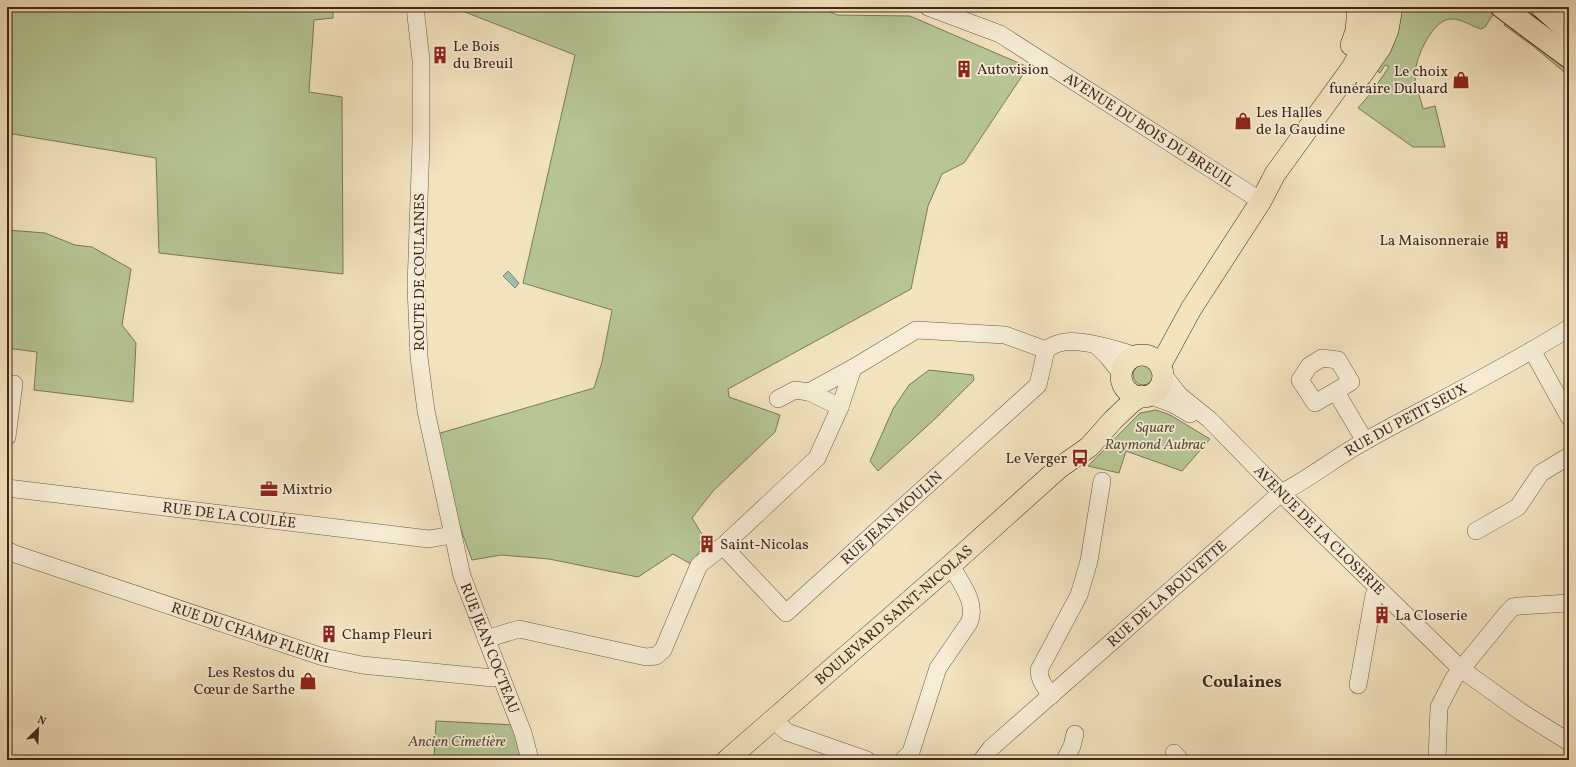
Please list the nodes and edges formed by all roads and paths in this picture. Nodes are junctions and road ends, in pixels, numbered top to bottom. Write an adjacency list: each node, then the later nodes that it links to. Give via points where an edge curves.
1 (415, 7): 37 (street, ROUTE DE COULAINES, via 421,60 416,287 419,358 426,411)
2 (928, 7): 13 (street, AVENUE DU BOIS DU BREUIL, via 1000,34)
3 (1358, 7): 12 (main road, via 1356,31 1347,54)
4 (1374, 7): 12 (main road, via 1370,30 1362,50)
5 (1392, 7): 13 (main road, via 1388,30 1371,63 1284,179)
6 (1502, 7): 11 (highway)
7 (1542, 7): 10 (highway)
8 (1565, 7): 9 (highway)
9 (1569, 10)
10 (1569, 31)
11 (1569, 57)
12 (1299, 140): 13 (main road, via 1275,174)
13 (1261, 201): 18 (main road, via 1191,309)
14 (1569, 328): 17 (street, RUE DU PETIT SEUX)
15 (1097, 346): 16 (street, via 1078,342 1061,343); 18 (street, via 1114,348); 20 (street)
16 (1046, 350): 19 (street, via 1005,335 916,330); 38 (street, RUE JEAN MOULIN, via 1038,385 786,613)
17 (1532, 350): 27 (street); 30 (street, RUE DU PETIT SEUX)
18 (1150, 362): 20 (main road, via 1126,362); 24 (main road, via 1162,380 1155,392); 28 (street, AVENUE DE LA CLOSERIE, via 1179,395)
19 (853, 368): 22 (street); 26 (street)
20 (1121, 377): 24 (main road, via 1129,392); 32 (main road, BOULEVARD SAINT-NICOLAS, via 1119,392 1107,413)
21 (14, 384): 29 (street)
22 (809, 392): 25 (street, via 795,390); 26 (street)
23 (1336, 392): 30 (street)
24 (1145, 396): 28 (street, AVENUE DE LA CLOSERIE, via 1173,404); 32 (main road, BOULEVARD SAINT-NICOLAS, via 1132,402 1089,447)
25 (778, 399)
26 (840, 407): 38 (street, via 817,458)
27 (1569, 417)
28 (1223, 434): 35 (street, AVENUE DE LA CLOSERIE)
29 (7, 437)
30 (1365, 441): 35 (street, RUE DU PETIT SEUX)
31 (1569, 456): 36 (street, via 1541,473 1518,507)
32 (1059, 468): 40 (main road, BOULEVARD SAINT-NICOLAS)
33 (1102, 481): 47 (street, via 1089,561 1079,595 1039,670 1039,676)
34 (7, 488): 37 (street, RUE DE LA COULÉE, via 429,538)
35 (1281, 493): 41 (street, AVENUE DE LA CLOSERIE); 47 (street, RUE DE LA BOUVETTE)
36 (1476, 531)
37 (452, 535): 43 (street, RUE JEAN COCTEAU, via 462,576)
38 (723, 546): 43 (street, via 699,565 663,650 656,656 646,657 519,629)
39 (7, 550): 45 (street, RUE DU CHAMP FLEURI, via 323,656 362,664)
40 (951, 565): 48 (main road, BOULEVARD SAINT-NICOLAS); 54 (street, via 967,594 972,606 972,615 938,668 911,752)
41 (1379, 590): 44 (street, AVENUE DE LA CLOSERIE); 46 (street, via 1374,596)
42 (1569, 603): 44 (street, via 1513,607)
43 (486, 639): 45 (street, RUE JEAN COCTEAU)
44 (1461, 669): 50 (street, AVENUE DE LA CLOSERIE, via 1521,712); 57 (street, via 1439,707)
45 (501, 677): 51 (street, RUE JEAN COCTEAU, via 523,733)
46 (1358, 686)
47 (1052, 695): 55 (street, RUE DE LA BOUVETTE, via 991,748)
48 (773, 719): 52 (main road, BOULEVARD SAINT-NICOLAS); 53 (street, via 786,732)
49 (1075, 734): 56 (street)
50 (1569, 742)
51 (530, 760)
52 (727, 760)
53 (867, 760)
54 (903, 760)
55 (982, 760)
56 (1065, 760)
57 (1438, 760)

